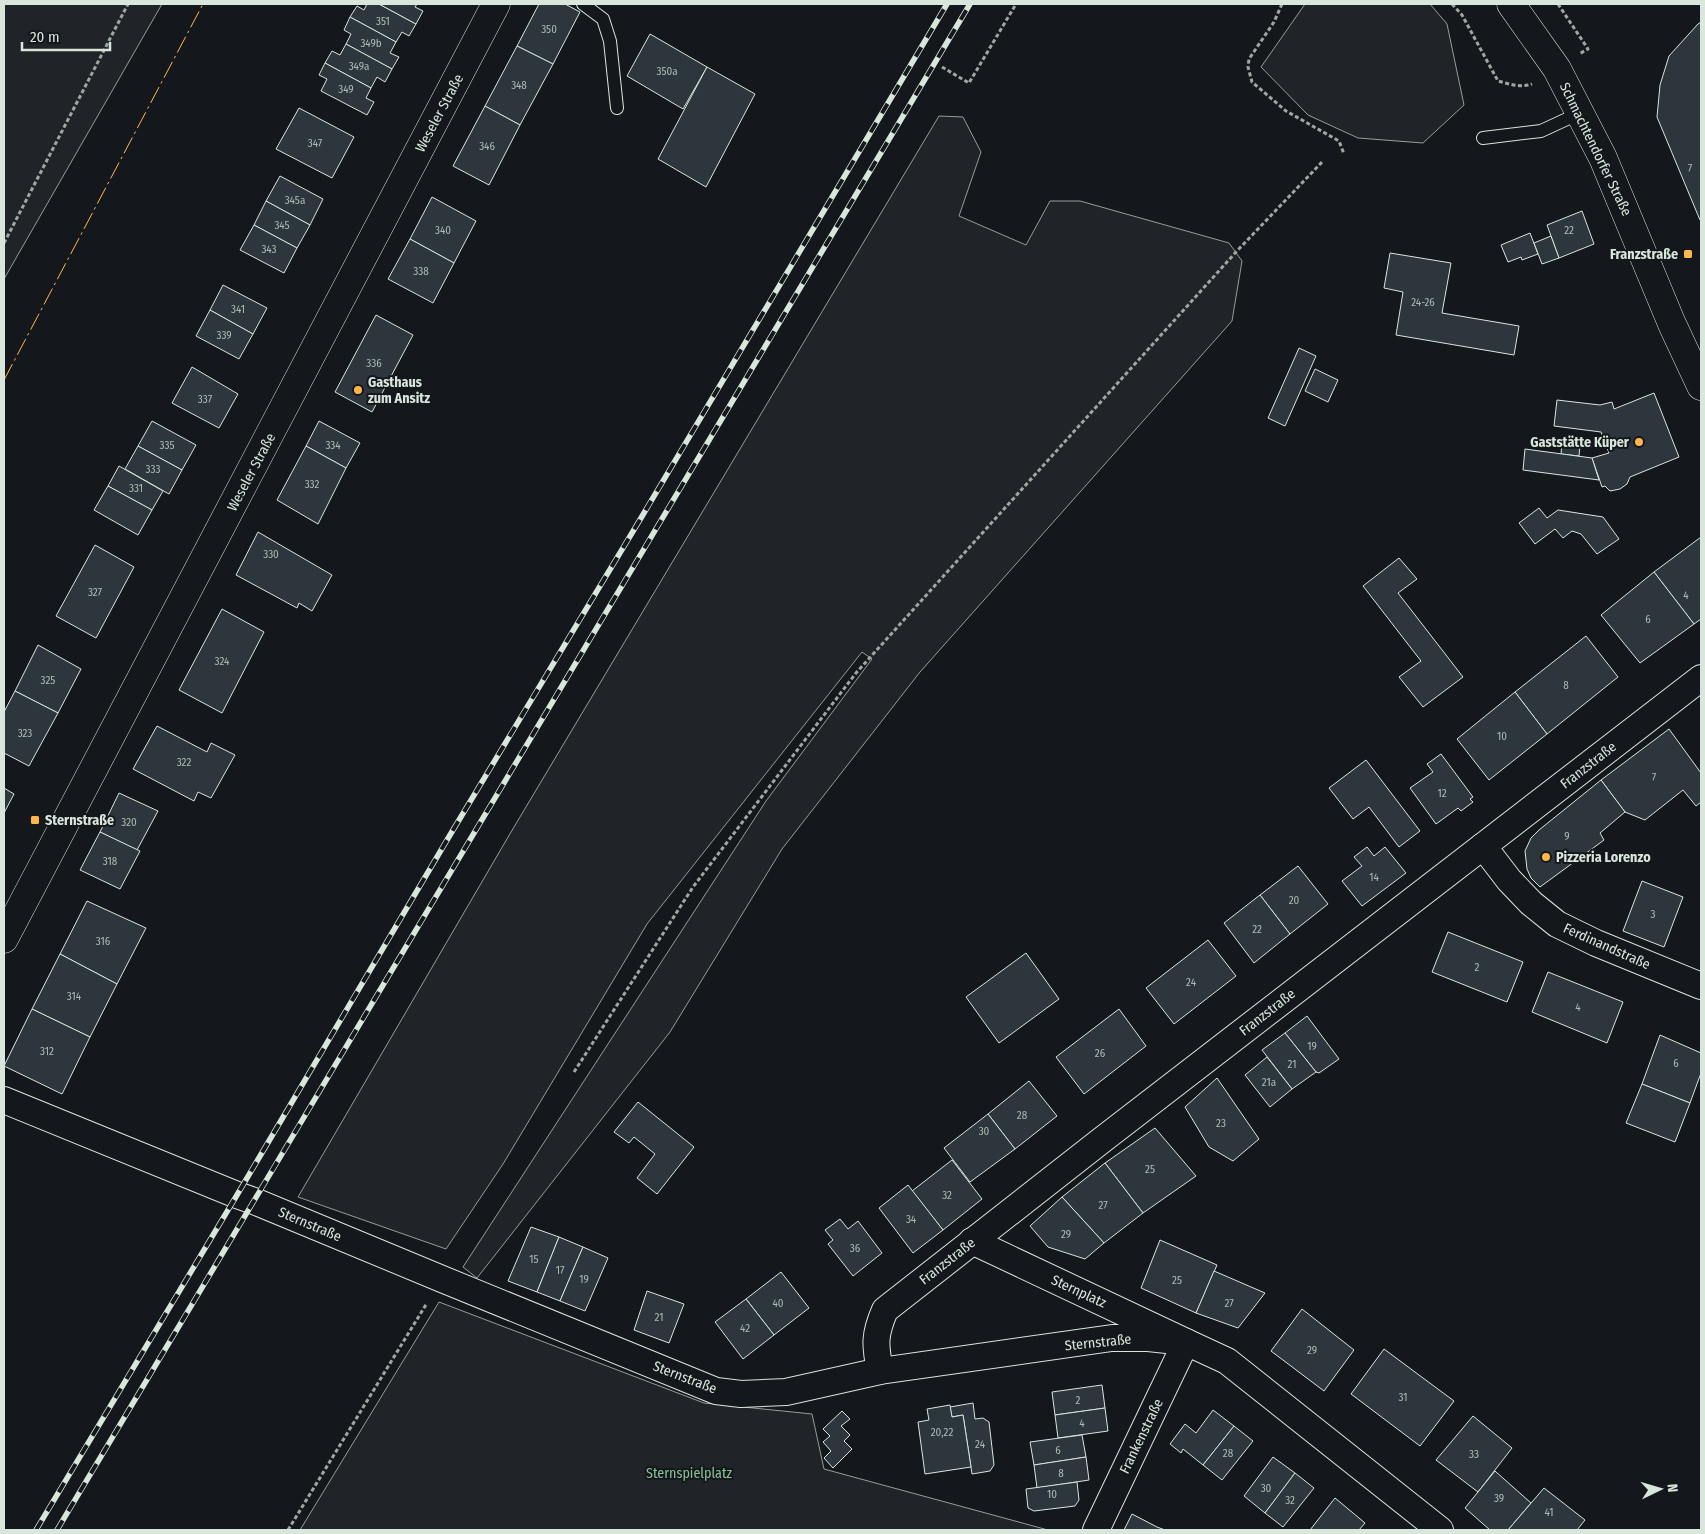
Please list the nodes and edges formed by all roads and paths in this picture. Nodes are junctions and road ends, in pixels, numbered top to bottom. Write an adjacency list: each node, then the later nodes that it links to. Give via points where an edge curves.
1 (128, 4): 15 (path)
2 (496, 4): 19 (main road, Weseler Straße)
3 (584, 4): 10 (lane, via 603,19 610,41)
4 (1016, 4): 8 (path, via 969,83)
5 (1282, 4): 13 (path, via 1249,59 1252,82 1286,111 1339,141)
6 (1452, 4): 9 (path, via 1462,15 1498,81 1529,86)
7 (1511, 4): 9 (main road, Schmachtendorfer Straße)
8 (942, 67)
9 (1557, 69): 11 (main road, Schmachtendorfer Straße)
10 (617, 108)
11 (1580, 113): 12 (lane, via 1540,131); 16 (main road, Schmachtendorfer Straße, via 1615,184)
12 (1483, 138)
13 (1344, 154)
14 (1323, 161): 21 (path, via 1236,252 856,673 693,887)
15 (4, 243)
16 (1701, 386)
17 (1701, 678): 18 (street, Franzstraße)
18 (1483, 846): 20 (street, Ferdinandstraße, via 1509,880 1557,924); 23 (street, Franzstraße)
19 (4, 939)
20 (1701, 986)
21 (574, 1072)
22 (4, 1100): 24 (street, Sternstraße)
23 (972, 1240): 25 (street, Sternplatz); 26 (street, Franzstraße, via 885,1310 875,1343)
24 (442, 1279): 26 (street, Sternstraße, via 716,1390 741,1394 786,1392); 27 (path)
25 (1186, 1342): 26 (street, Sternstraße, via 1112,1338); 28 (street, Frankenstraße); 29 (street, Sternstraße, via 1227,1361)
26 (880, 1371)
27 (288, 1530)
28 (1096, 1530)
29 (1440, 1530)

